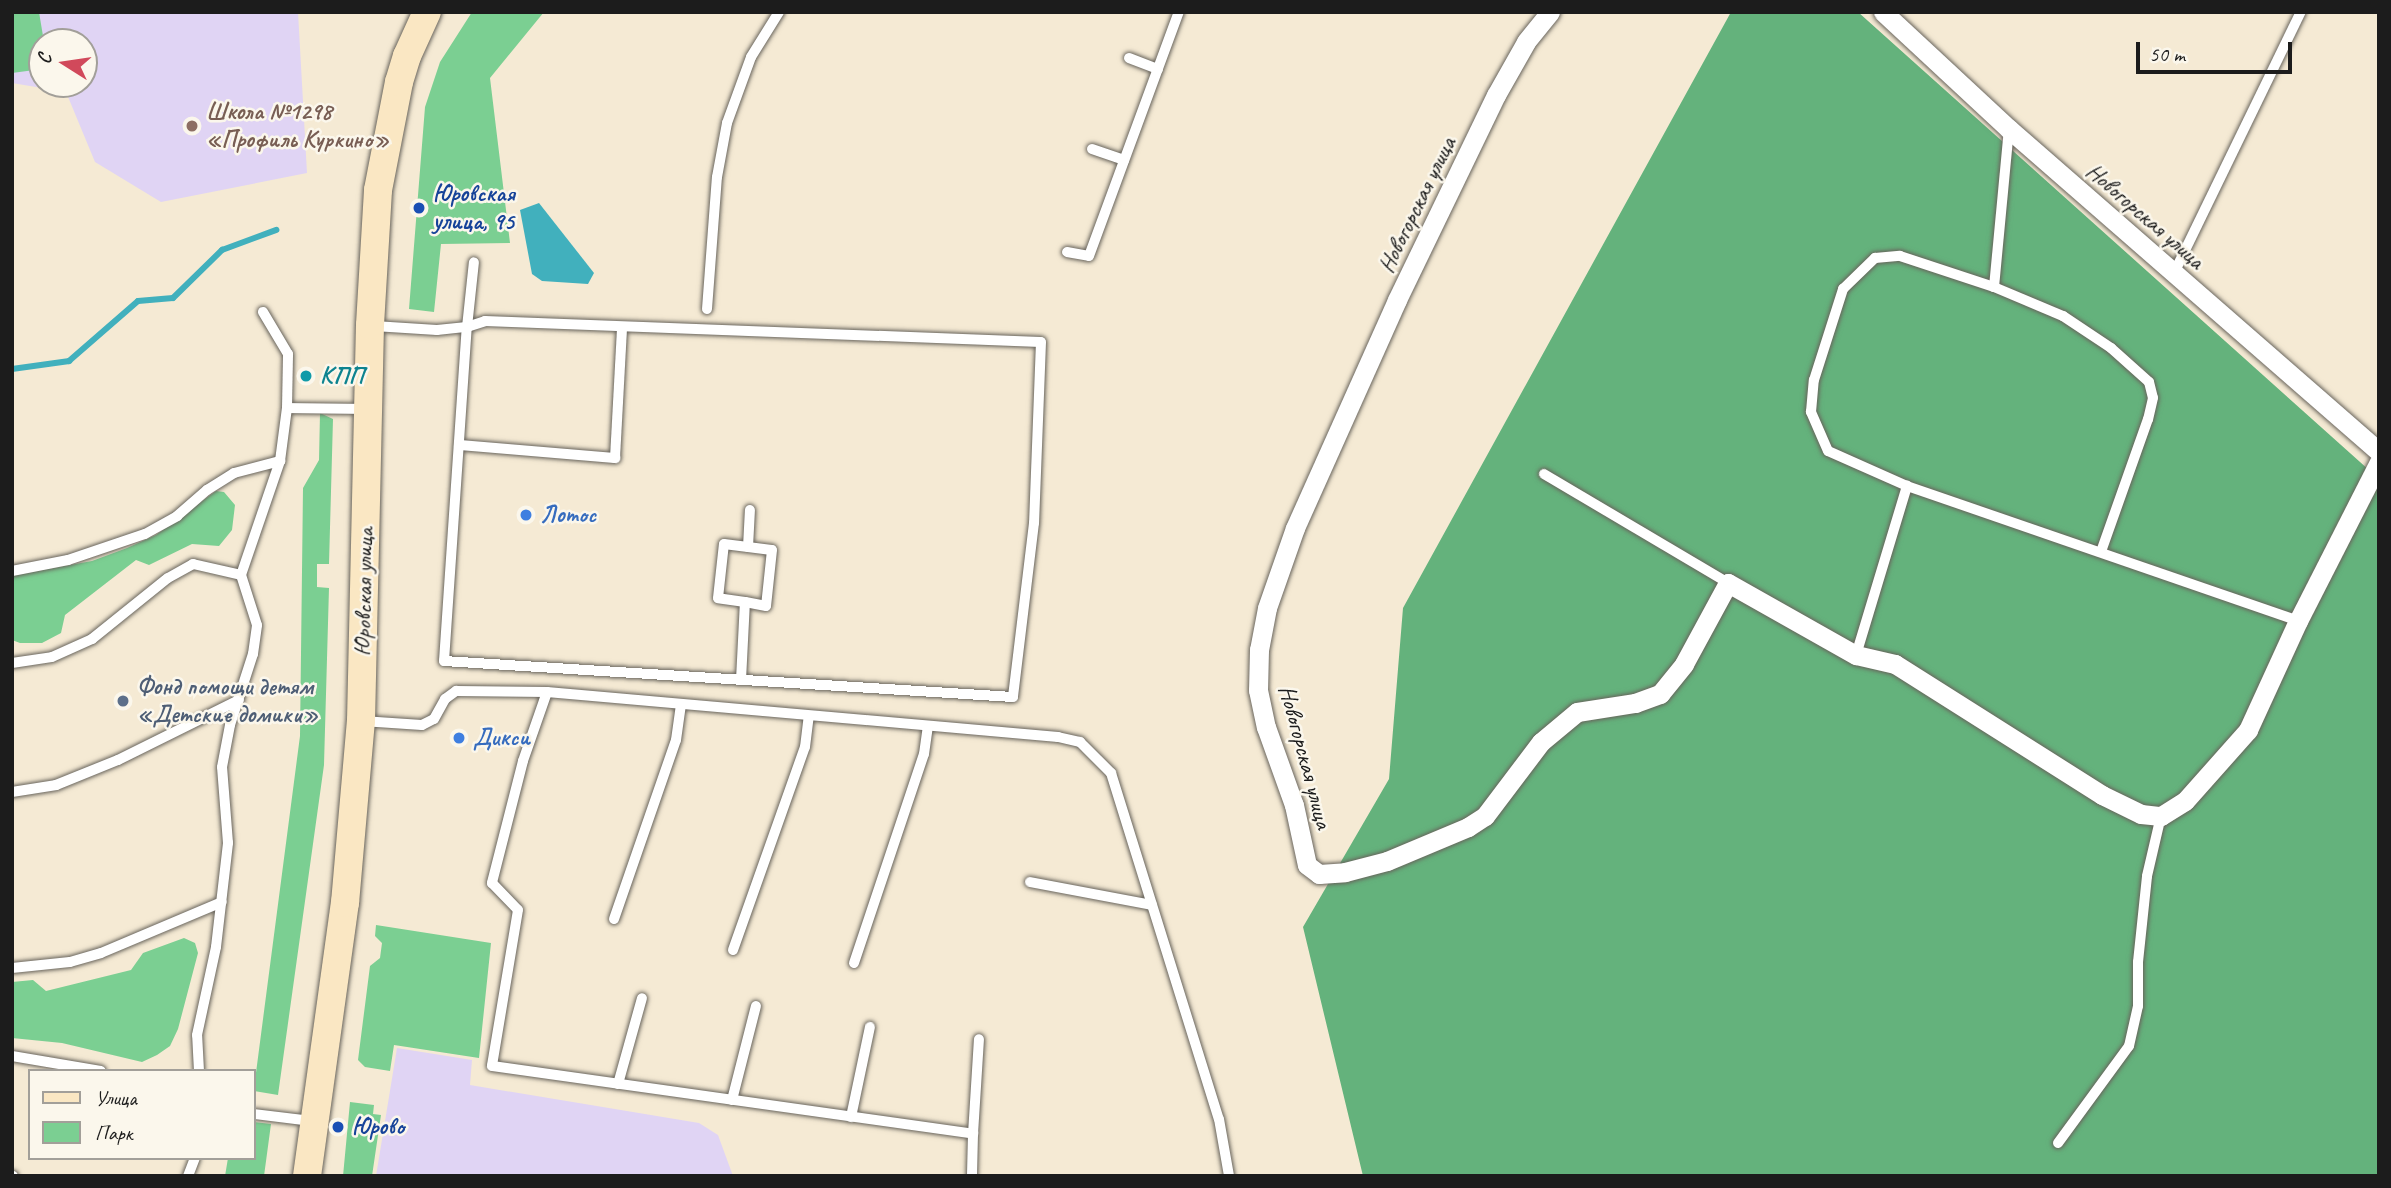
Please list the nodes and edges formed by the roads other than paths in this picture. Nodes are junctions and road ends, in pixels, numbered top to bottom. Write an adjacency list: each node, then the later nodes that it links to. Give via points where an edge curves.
1 (426, 12): 18 (street, Юровская улица, via 407,56 382,158)
2 (779, 12): 16 (lane, via 751,57 727,123 717,177)
3 (1179, 12): 8 (lane)
4 (1550, 12): 34 (street, Новогорская улица, via 1496,95 1392,312 1295,528 1267,608 1258,690 1294,805 1307,865 1319,874 1345,873 1420,848 1485,816 1541,742 1577,712 1660,694 1684,664)
5 (1883, 12): 9 (street, Новогорская улица)
6 (2301, 12): 14 (lane)
7 (1129, 58): 8 (lane)
8 (1158, 69): 11 (lane)
9 (2009, 129): 14 (street, Новогорская улица); 15 (lane)
10 (1092, 149): 11 (lane)
11 (1125, 160): 12 (lane, via 1089,256)
12 (1067, 252)
13 (474, 262): 19 (lane)
14 (2174, 273): 24 (street, Новогорская улица)
15 (1994, 288): 28 (lane, via 1900,256 1875,258 1843,289 1814,380 1811,412 1828,451); 31 (lane, via 2063,316 2111,348 2149,382 2153,398 2148,419)
16 (707, 309)
17 (263, 312): 21 (lane, via 288,354)
18 (370, 325): 19 (lane, via 437,330); 22 (street, Юровская улица)
19 (467, 327): 20 (lane, via 485,321); 23 (lane)
20 (622, 327): 23 (lane, via 615,458); 39 (lane, via 1041,342 1034,523 1013,697)
21 (287, 408): 22 (lane); 25 (lane)
22 (369, 409): 44 (street, Юровская улица)
23 (459, 445): 39 (lane, via 444,661)
24 (2379, 452)
25 (280, 461): 32 (lane, via 234,473 145,534 68,560); 33 (lane)
26 (2379, 462): 36 (street)
27 (1544, 474): 34 (lane)
28 (1907, 486): 31 (lane); 37 (lane)
29 (750, 510): 30 (lane)
30 (748, 547): 35 (lane, via 772,550 766,606); 35 (lane, via 724,544 718,598)
31 (2101, 552): 36 (lane)
32 (12, 571)
33 (241, 575): 38 (lane, via 193,564 168,578 92,639 52,657); 41 (lane, via 257,625)
34 (1728, 583): 37 (street)
35 (745, 602): 39 (lane)
36 (2298, 621): 47 (street, via 2248,730 2185,801)
37 (1856, 655): 47 (street, via 1895,664 2102,795 2140,814)
38 (13, 665)
39 (741, 680)
40 (547, 692): 42 (lane); 44 (lane, via 456,691 445,699 434,719 422,725); 62 (lane, via 523,761 492,883 518,910 492,1066)
41 (239, 700): 46 (lane, via 106,765 56,785); 49 (lane, via 222,767 228,844)
42 (681, 704): 43 (lane); 51 (lane, via 676,740)
43 (809, 716): 45 (lane); 52 (lane, via 805,747)
44 (361, 721): 66 (street, Юровская улица, via 345,903)
45 (928, 726): 50 (lane, via 1080,741 1111,773); 53 (lane, via 924,754)
46 (12, 792)
47 (2161, 816): 68 (lane, via 2147,876 2138,1006 2129,1046)
48 (1030, 882): 50 (lane)
49 (222, 902): 54 (lane, via 101,954); 61 (lane, via 197,1035)
50 (1152, 905): 71 (lane, via 1219,1119)
51 (614, 919)
52 (733, 950)
53 (854, 963)
54 (12, 968)
55 (642, 998): 62 (lane)
56 (756, 1006): 63 (lane)
57 (870, 1027): 65 (lane)
58 (979, 1039): 67 (lane)
59 (12, 1056): 60 (lane)
60 (89, 1069)
61 (200, 1069)
62 (618, 1084): 63 (lane)
63 (732, 1100): 65 (lane)
64 (256, 1114): 66 (lane)
65 (851, 1117): 67 (lane)
66 (315, 1121): 69 (street, Юровская улица)
67 (973, 1134): 70 (lane)
68 (2058, 1143)
69 (307, 1176)
70 (972, 1176)
71 (1228, 1176)

